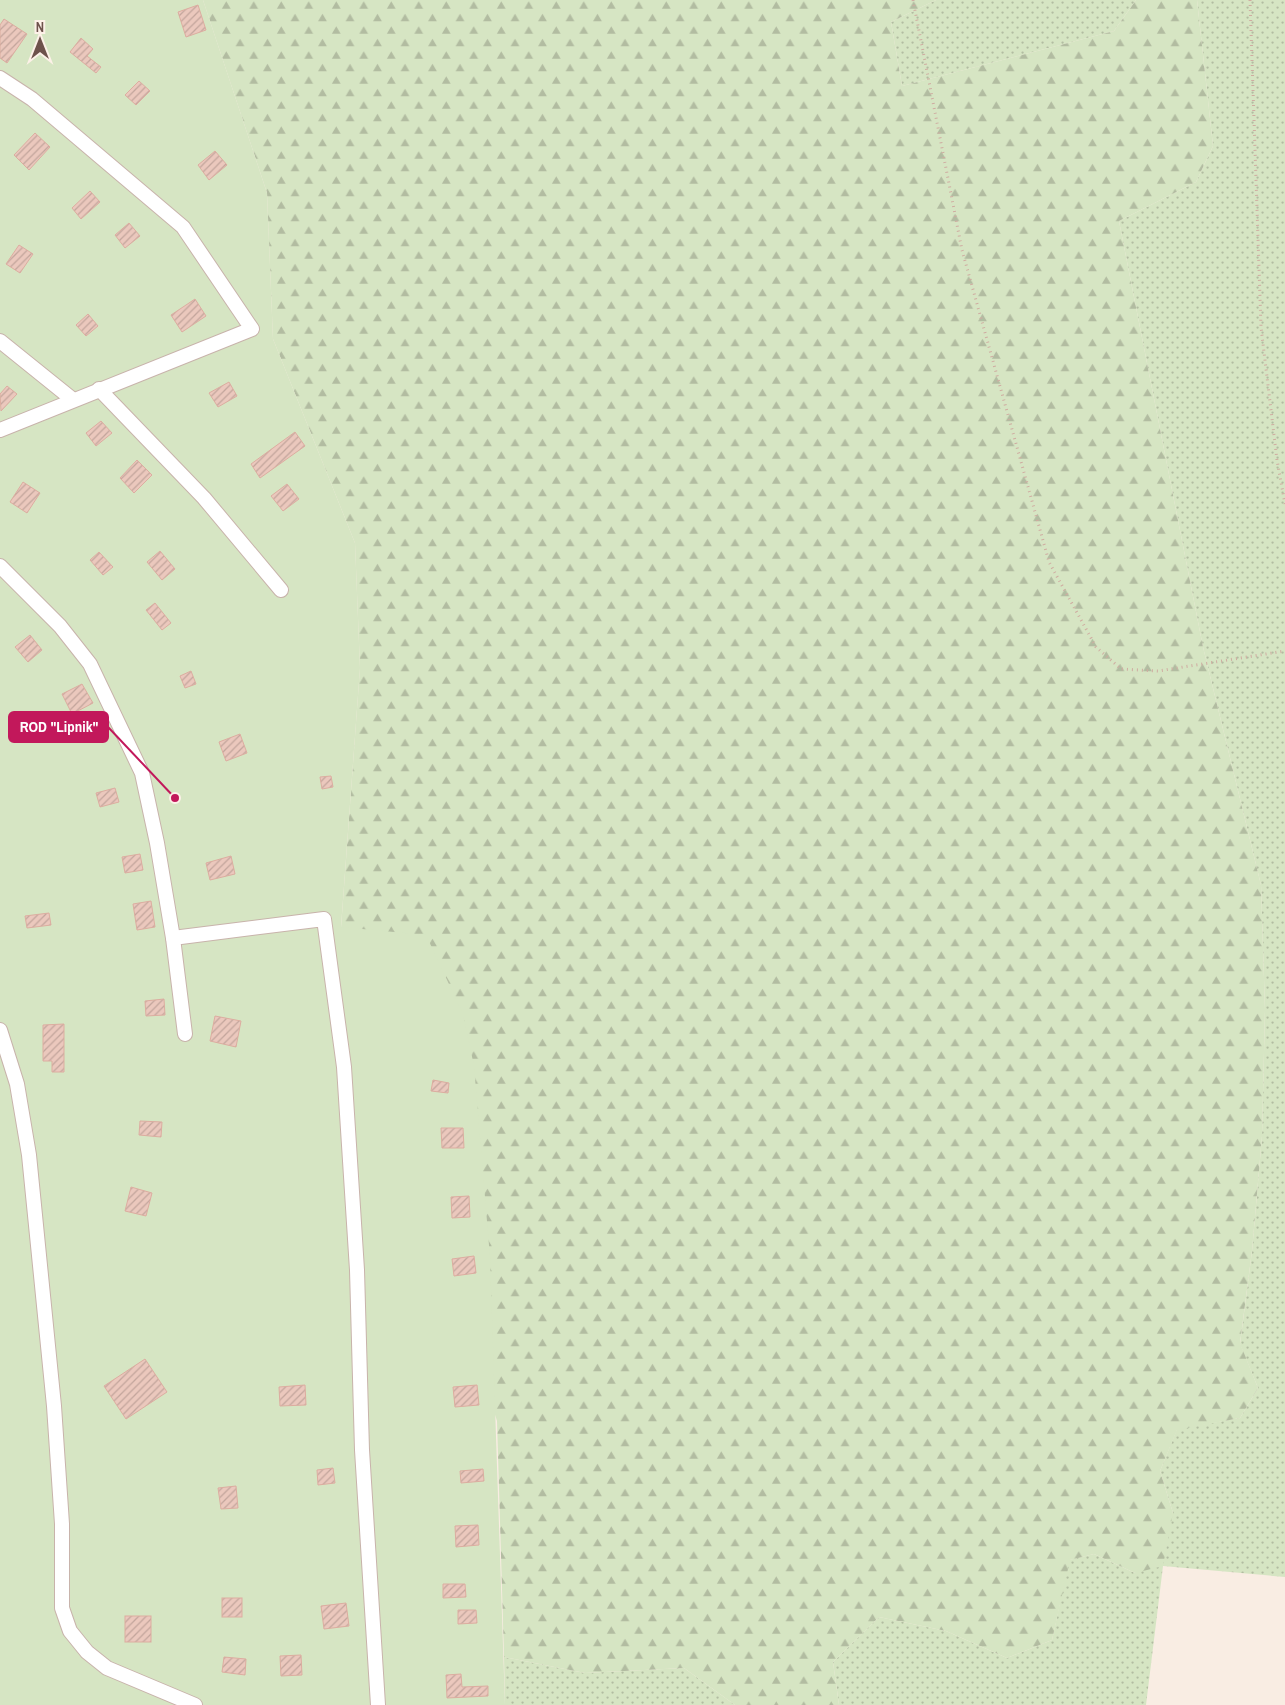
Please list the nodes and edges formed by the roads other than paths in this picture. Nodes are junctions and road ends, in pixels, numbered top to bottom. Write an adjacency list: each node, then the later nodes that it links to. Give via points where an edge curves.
1 (0, 78): 3 (lane, via 32,99 183,227 252,329)
2 (0, 341): 4 (lane)
3 (99, 389): 4 (lane); 7 (lane, via 204,498)
4 (72, 399): 5 (lane)
5 (0, 430)
6 (0, 566): 8 (lane, via 60,626 90,664 119,722 142,773)
7 (281, 590)
8 (173, 938): 10 (lane); 12 (lane, via 324,919 344,1067)
9 (0, 1030): 11 (lane, via 17,1084 29,1155 54,1406 62,1524 62,1608 70,1631 87,1652 107,1668)
10 (185, 1034)
11 (195, 1705)
12 (378, 1705)

